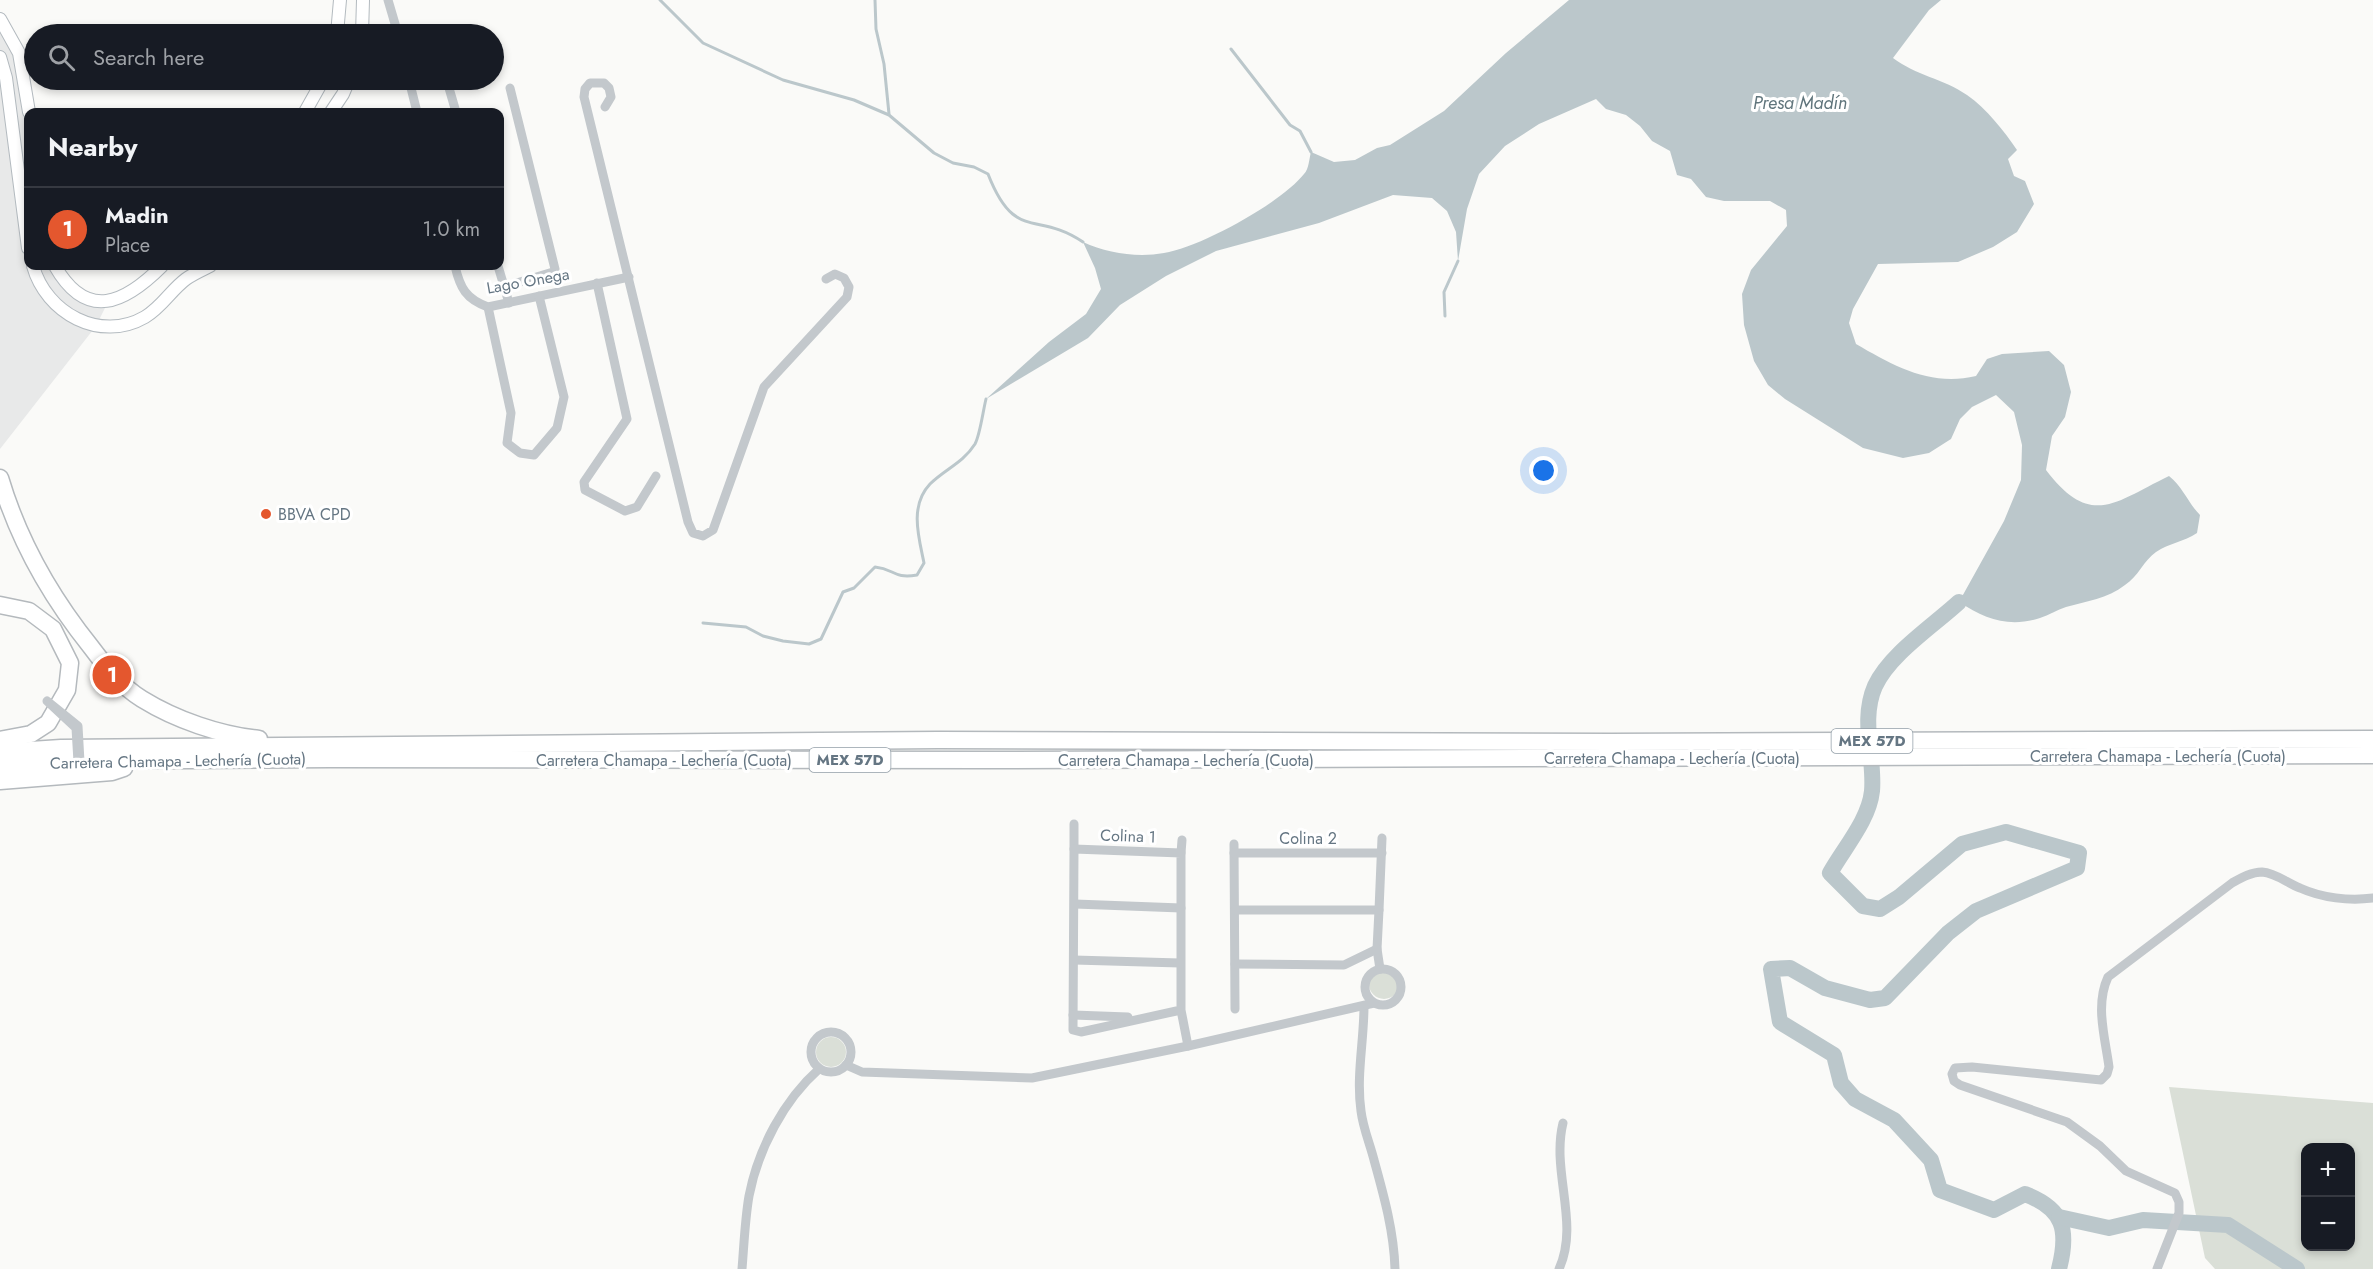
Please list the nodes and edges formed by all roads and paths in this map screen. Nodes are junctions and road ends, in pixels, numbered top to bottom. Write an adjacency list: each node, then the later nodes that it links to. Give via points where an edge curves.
1 (340, 0): 5 (street)
2 (363, 0): 6 (street)
3 (388, 0): 7 (street)
4 (0, 19): 9 (street, via 19,53)
5 (338, 24)
6 (362, 24)
7 (394, 24)
8 (0, 57): 22 (street)
9 (24, 82)
10 (510, 88): 32 (street, via 555,268 553,273)
11 (25, 90): 17 (street)
12 (317, 90): 18 (street)
13 (345, 90): 19 (street)
14 (412, 90): 20 (street)
15 (450, 90): 21 (street)
16 (605, 107): 29 (street, via 611,97 609,88 604,82 590,83 584,97)
17 (28, 108)
18 (307, 108)
19 (334, 108)
20 (416, 108)
21 (455, 108)
22 (24, 217)
23 (34, 270): 26 (street, via 51,301 74,319 96,327 126,325 154,311 186,279)
24 (58, 270): 25 (street, via 78,294 108,302 138,289)
25 (158, 270)
26 (203, 270)
27 (456, 270): 35 (street, Lago Onega, via 462,292)
28 (499, 270): 32 (street)
29 (629, 277): 30 (street, via 688,522 693,533 703,536 713,530 719,519 764,387 847,297 849,286 844,278 835,274); 31 (street, Lago Onega)
30 (826, 279)
31 (597, 283): 33 (street, Lago Onega); 36 (street, via 627,419 584,482 585,490 625,511 637,507)
32 (504, 286): 34 (street)
33 (538, 296): 34 (street, Lago Onega); 35 (street, via 564,397 557,428 534,455 520,453 507,443 511,413)
34 (508, 303): 35 (street, Lago Onega)
35 (488, 307)
36 (656, 476)
37 (0, 478): 41 (highway, via 22,538 47,587 119,681 142,699 191,723 249,738)
38 (0, 605): 40 (highway, via 29,611 53,629 70,663 67,690 48,723 31,734)
39 (2373, 739): 42 (highway, Carretera Chamapa - Lechería (Cuota) / MEX 57D)
40 (0, 740)
41 (329, 746): 43 (highway, Carretera Chamapa - Lechería (Cuota) / MEX 57D, via 938,741); 44 (highway, Carretera Chamapa - Lechería (Cuota) / MEX 57D)
42 (2043, 748): 43 (highway, Carretera Chamapa - Lechería (Cuota) / MEX 57D); 45 (highway, Carretera Chamapa - Lechería (Cuota) / MEX 57D)
43 (1701, 750): 46 (highway, Carretera Chamapa - Lechería (Cuota) / MEX 57D)
44 (0, 752)
45 (2373, 755)
46 (147, 761): 48 (highway, Carretera Chamapa - Lechería (Cuota) / MEX 57D); 49 (highway, via 112,772)
47 (80, 762): 47 (street, bridge, via 76,728 47,701 78,726)
48 (0, 766)
49 (0, 781)
50 (1074, 824): 53 (street)
51 (1382, 838): 55 (street)
52 (1182, 840): 54 (street)
53 (1074, 849): 54 (street, Colina 1); 57 (street)
54 (1182, 853): 58 (street)
55 (1382, 853): 59 (street, Colina 2, via 1234,849); 60 (street)
56 (2373, 898): 80 (street, via 2337,898 2311,892 2271,873 2245,876 2108,977 2101,1005 2109,1067 2101,1080 1955,1068 1954,1081 1960,1085 2067,1122 2126,1171 2175,1193 2179,1202 2176,1221)
57 (1075, 904): 58 (street); 63 (street)
58 (1180, 908): 64 (street)
59 (1235, 910): 60 (street); 65 (street, Colina 2)
60 (1379, 910): 61 (street)
61 (1377, 949): 62 (street); 66 (street)
62 (1360, 958): 65 (street, via 1344,965); 66 (street)
63 (1074, 960): 64 (street); 71 (street)
64 (1180, 963): 69 (street)
65 (1235, 964): 70 (street, Colina 2)
66 (1376, 970): 67 (street, via 1366,979 1364,988); 67 (street, via 1394,973 1400,990 1389,1004)
67 (1374, 1003): 68 (street)
68 (1364, 1006): 73 (street); 78 (street, via 1358,1085 1361,1115 1382,1190 1395,1249)
69 (1181, 1010): 72 (street); 73 (street)
70 (1235, 1010)
71 (1073, 1015): 72 (street); 72 (street, via 1073,1035)
72 (1142, 1017)
73 (1188, 1046): 74 (street, via 1032,1078 862,1072)
74 (846, 1065): 75 (street, via 838,1071); 75 (street, via 851,1054 849,1042 828,1031 817,1036 811,1047 812,1059)
75 (819, 1069): 77 (street, via 788,1104 755,1170)
76 (1563, 1123): 79 (street, via 1560,1173 1567,1252)
77 (742, 1269)
78 (1395, 1269)
79 (1559, 1269)
80 (2157, 1269)

